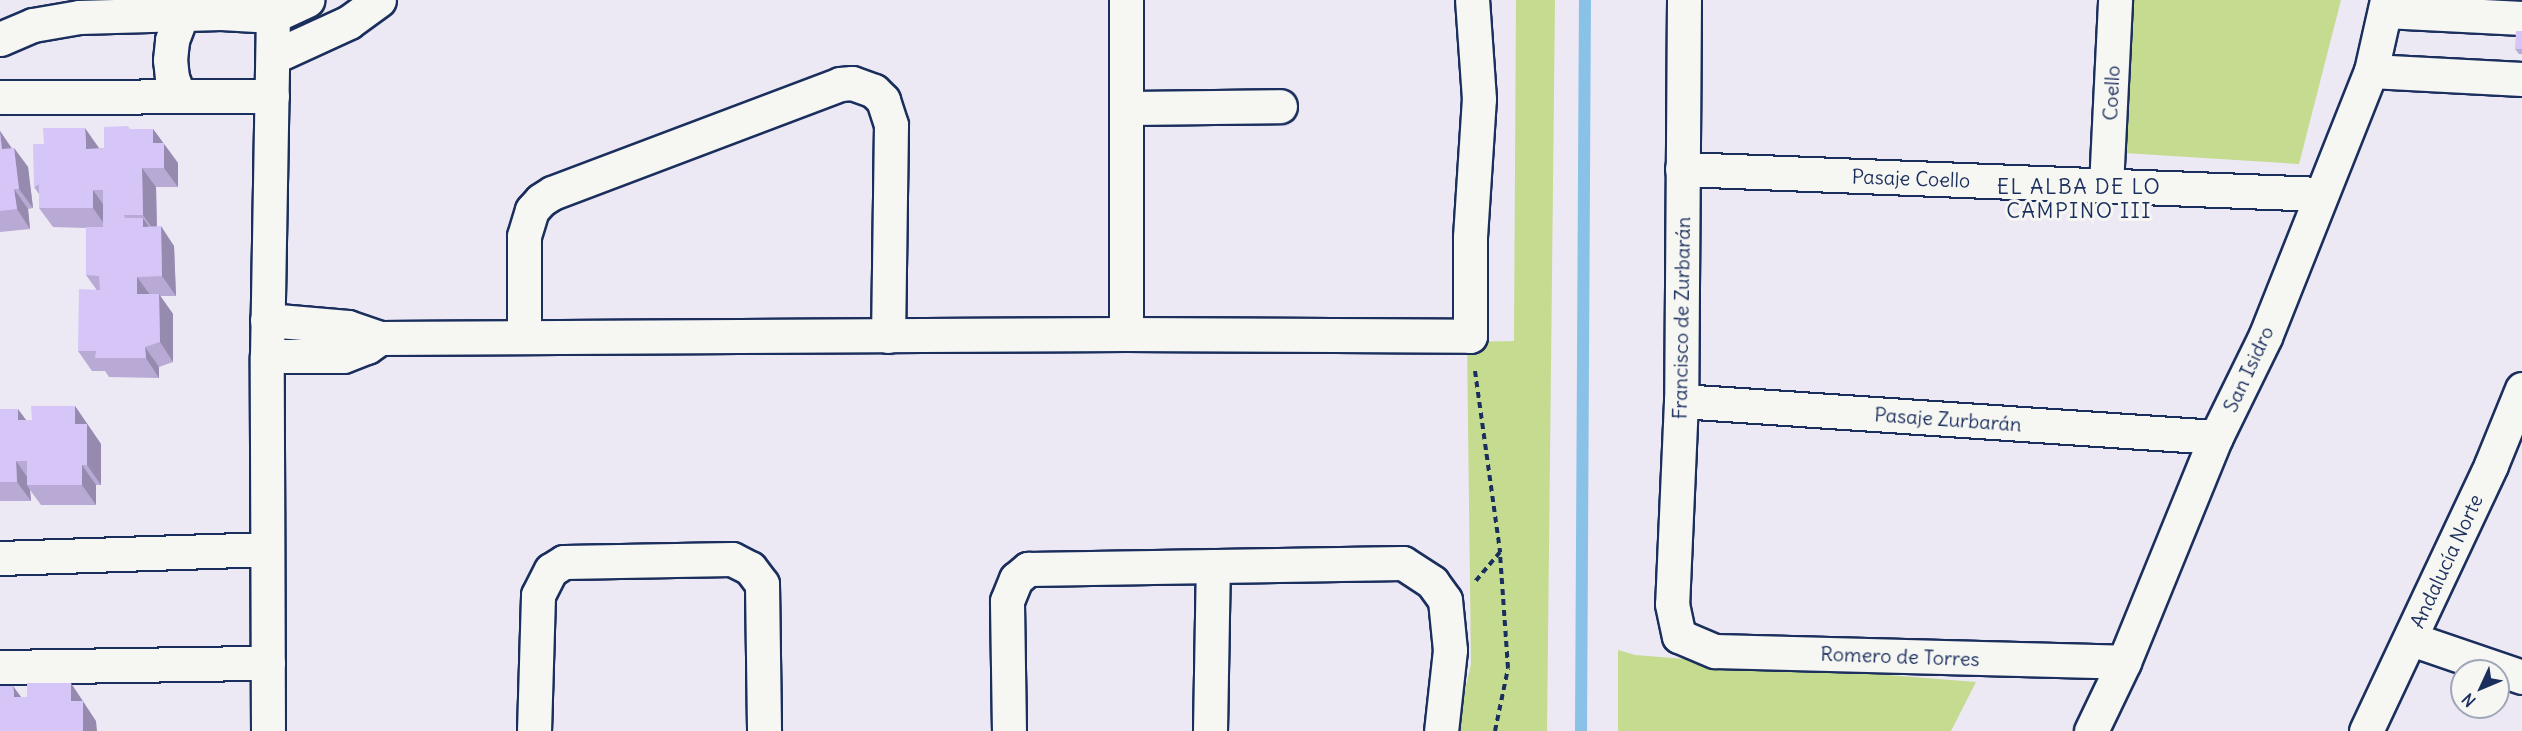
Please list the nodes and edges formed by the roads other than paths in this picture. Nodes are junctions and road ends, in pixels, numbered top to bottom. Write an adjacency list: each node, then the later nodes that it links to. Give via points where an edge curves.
1 (307, 0): 9 (street)
2 (379, 0): 12 (street, via 349,22)
3 (1126, 0): 19 (street)
4 (1472, 0): 24 (street, via 1479,99 1470,237 1470,336)
5 (1684, 0): 20 (street, Francisco de Zurbarán)
6 (2115, 0): 21 (street, Coello)
7 (2386, 6): 10 (street); 13 (street, San Isidro)
8 (182, 14): 9 (street); 11 (street, via 59,19); 15 (street, via 172,40 170,60)
9 (273, 16): 12 (street)
10 (2522, 18)
11 (0, 39)
12 (273, 57): 16 (street)
13 (2371, 71): 14 (street); 22 (street, San Isidro)
14 (2522, 80)
15 (179, 96): 16 (street); 17 (street)
16 (272, 96): 23 (street)
17 (0, 97)
18 (1280, 106): 19 (street)
19 (1127, 108): 24 (street)
20 (1682, 169): 21 (street, Pasaje Coello); 30 (street, Francisco de Zurbarán)
21 (2106, 186): 22 (street, Pasaje Coello)
22 (2320, 194): 31 (street, San Isidro, via 2265,337)
23 (267, 320): 27 (street, via 348,327); 28 (street)
24 (1125, 334): 25 (street)
25 (888, 336): 26 (street); 26 (street, via 890,118 883,100 874,91 852,83 840,84 541,200 532,210 524,236)
26 (524, 337): 27 (street)
27 (381, 338): 28 (street, via 343,356)
28 (267, 356): 32 (street)
29 (2522, 389): 36 (street, Andalucía Norte)
30 (1681, 401): 31 (street, Pasaje Zurbarán); 35 (street, Francisco de Zurbarán, via 1672,604)
31 (2216, 437): 37 (street, San Isidro)
32 (267, 549): 33 (street); 38 (street)
33 (0, 558)
34 (1213, 566): 44 (street, via 1028,569 1016,579 1007,601); 45 (street); 46 (street, via 1403,563 1432,582 1445,600 1450,650)
35 (1680, 636): 37 (street, Romero de Torres, via 1714,651)
36 (2411, 639): 40 (street); 48 (street, Andalucía Norte)
37 (2124, 662): 47 (street, San Isidro)
38 (268, 663): 39 (street); 41 (street)
39 (0, 667)
40 (2522, 677)
41 (268, 731)
42 (534, 731): 43 (street, via 538,595 551,570 564,562 732,559 750,568 762,584)
43 (764, 731)
44 (1009, 731)
45 (1210, 731)
46 (1441, 731)
47 (2091, 731)
48 (2366, 731)

